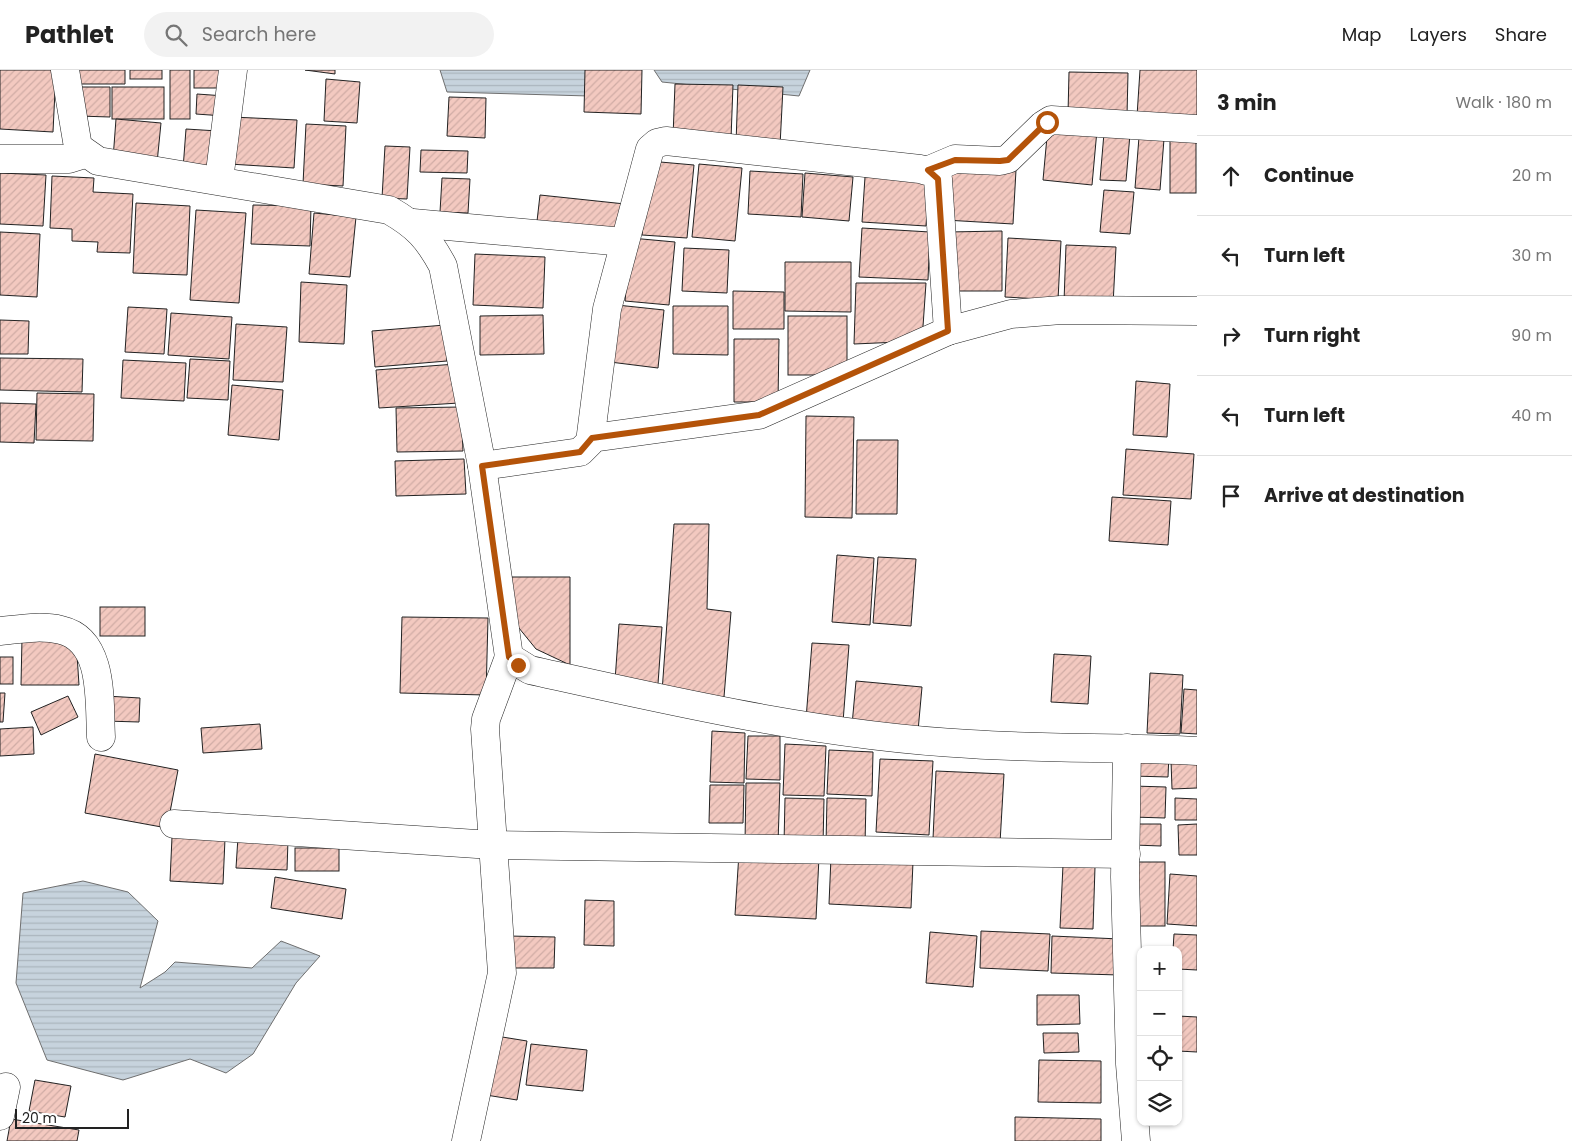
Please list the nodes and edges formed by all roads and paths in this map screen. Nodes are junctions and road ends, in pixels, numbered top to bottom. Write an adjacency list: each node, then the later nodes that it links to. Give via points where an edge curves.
1 (65, 70): 4 (street, via 78,147)
2 (233, 70): 7 (street)
3 (1197, 129): 6 (street, via 1051,120 1008,160 955,160)
4 (84, 154): 5 (street, via 69,160); 7 (street, via 98,161)
5 (0, 160)
6 (928, 170): 9 (street, via 657,142 650,149); 11 (street, via 938,179)
7 (220, 180): 8 (street, via 389,210)
8 (413, 223): 9 (street); 13 (street, via 430,242 443,266)
9 (624, 242): 12 (street, via 608,309)
10 (1197, 311): 11 (street, via 1061,310 1011,314)
11 (948, 331): 12 (street, via 759,415)
12 (592, 438): 13 (street, via 580,452)
13 (482, 466): 15 (street)
14 (0, 632): 16 (street, via 37,628 64,630 92,654 96,665)
15 (509, 657): 17 (street, via 530,670 728,714 821,728 969,744); 20 (street, via 485,729)
16 (101, 737)
17 (1128, 748): 18 (street); 21 (street)
18 (1197, 751)
19 (174, 824): 20 (street)
20 (492, 845): 21 (street); 25 (street, via 501,983)
21 (1126, 854): 24 (street, via 1130,1064)
22 (6, 1087): 23 (street)
23 (0, 1116)
24 (1135, 1140)
25 (466, 1141)

